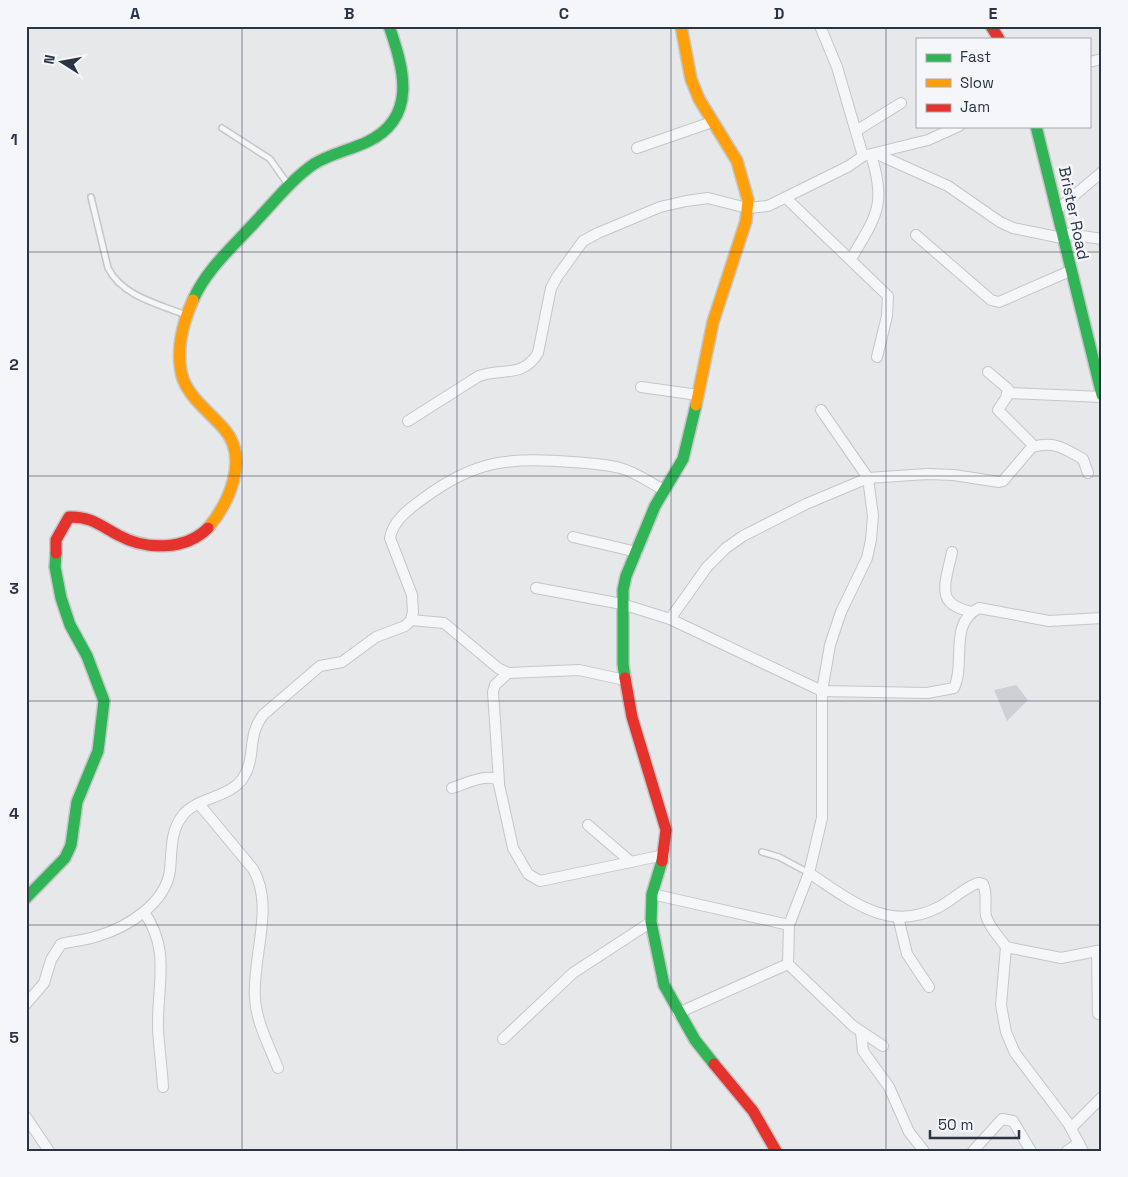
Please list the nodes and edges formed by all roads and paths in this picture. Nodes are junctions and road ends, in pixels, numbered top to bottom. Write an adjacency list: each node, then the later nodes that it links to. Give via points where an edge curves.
1 (389, 26): 15 (street, via 405,80 396,119 381,135 314,164)
2 (681, 26): 7 (street, via 691,79)
3 (820, 26): 11 (street, via 837,66)
4 (991, 26): 5 (street)
5 (998, 38)
6 (901, 103): 11 (street)
7 (712, 122): 12 (street); 18 (street, via 737,161)
8 (222, 128): 15 (lane, via 270,159)
9 (955, 128): 13 (street, via 928,140)
10 (1037, 128): 19 (street, Brister Road)
11 (856, 131): 13 (street)
12 (637, 148)
13 (870, 155): 17 (street); 21 (street, via 948,186 1013,228); 23 (street, via 879,180 879,201 872,222)
14 (1102, 172): 19 (street)
15 (289, 186): 25 (street, via 222,256 200,284)
16 (91, 197): 25 (lane, via 112,277 133,294)
17 (786, 198): 18 (street, via 768,206); 23 (street)
18 (747, 208): 30 (street, via 746,221 713,322); 33 (street, via 708,198 686,201 660,207 583,242 571,255 552,288 534,360 524,368 479,376)
19 (1058, 209): 21 (street, Brister Road)
20 (916, 235): 24 (street, via 991,300 999,302)
21 (1062, 236): 22 (street); 24 (street, Brister Road)
22 (1102, 239)
23 (851, 259): 26 (street, via 888,296 888,316)
24 (1070, 271): 31 (street, Brister Road)
25 (187, 316): 59 (street, via 180,345 180,365 184,380 209,416 228,435 234,448 236,468 231,488 221,511 194,540 142,544 83,515 69,517 62,527 56,540 55,567 61,598 104,701 98,751 77,802 71,845 65,858)
26 (877, 357)
27 (988, 372): 29 (street)
28 (641, 387): 30 (street)
29 (1008, 393): 31 (street); 34 (street, via 998,410)
30 (698, 395): 37 (street, via 683,459)
31 (1102, 396)
32 (821, 410): 36 (street)
33 (408, 421)
34 (1032, 447): 35 (street, via 1047,444 1061,447 1083,459); 36 (street, via 999,482 927,474)
35 (1088, 474)
36 (868, 478): 45 (street, via 806,504 726,548 707,567); 49 (street, via 873,516 871,540 867,558 834,629)
37 (664, 490): 39 (street); 46 (street, via 622,468 605,465 514,460 470,471 429,494 392,529 392,546 412,595)
38 (574, 537): 39 (street)
39 (637, 552): 42 (street, via 626,576)
40 (952, 552): 43 (street, via 946,597 952,604)
41 (536, 588): 42 (street)
42 (622, 604): 45 (street); 48 (street)
43 (971, 612): 44 (street, via 979,608 1049,621); 49 (street, via 960,638 958,676 954,688 927,693)
44 (1102, 618)
45 (670, 619): 49 (street)
46 (411, 620): 47 (street, via 444,623); 52 (street, via 405,626 376,637 342,662 314,670 256,723 243,778 234,787)
47 (508, 673): 48 (street, via 579,670); 50 (street, via 495,685 493,692)
48 (625, 680): 55 (street, via 632,717 666,830)
49 (822, 691): 57 (street, via 822,818)
50 (499, 782): 51 (street, via 493,777 485,778); 56 (street, via 513,848 535,880)
51 (452, 788)
52 (199, 804): 60 (street, via 185,812 177,822 164,889); 74 (street, via 260,880 262,914 255,999 261,1025)
53 (588, 825): 56 (street)
54 (762, 852): 57 (lane)
55 (664, 855): 56 (street); 58 (street)
56 (631, 862)
57 (809, 873): 61 (street, via 864,909); 63 (street)
58 (652, 894): 62 (street); 63 (street)
59 (26, 898)
60 (144, 912): 68 (street, via 99,936 61,944 44,983); 75 (street, via 159,940 161,957 158,1029)
61 (898, 917): 64 (street, via 938,908 978,883 983,884 987,892 987,918); 67 (street, via 908,954)
62 (650, 922): 69 (street, via 664,985); 72 (street, via 554,988)
63 (789, 925): 66 (street)
64 (1006, 947): 65 (street, via 1061,958); 78 (street, via 1001,1005 1006,1032 1015,1053)
65 (1100, 950): 70 (street)
66 (788, 964): 69 (street); 71 (street)
67 (929, 987)
68 (26, 1004)
69 (678, 1013): 81 (street, via 695,1040 753,1111)
70 (1098, 1014)
71 (861, 1032): 73 (street); 82 (street, via 862,1051 889,1087 910,1132)
72 (503, 1039)
73 (883, 1046)
74 (278, 1068)
75 (163, 1087)
76 (1102, 1097): 78 (street)
77 (26, 1117): 80 (street)
78 (1070, 1128): 79 (street)
79 (1081, 1147): 85 (street)
80 (49, 1151)
81 (776, 1151)
82 (924, 1151)
83 (973, 1151): 84 (street, via 1002,1119 1009,1118)
84 (1031, 1151)
85 (1067, 1151)

